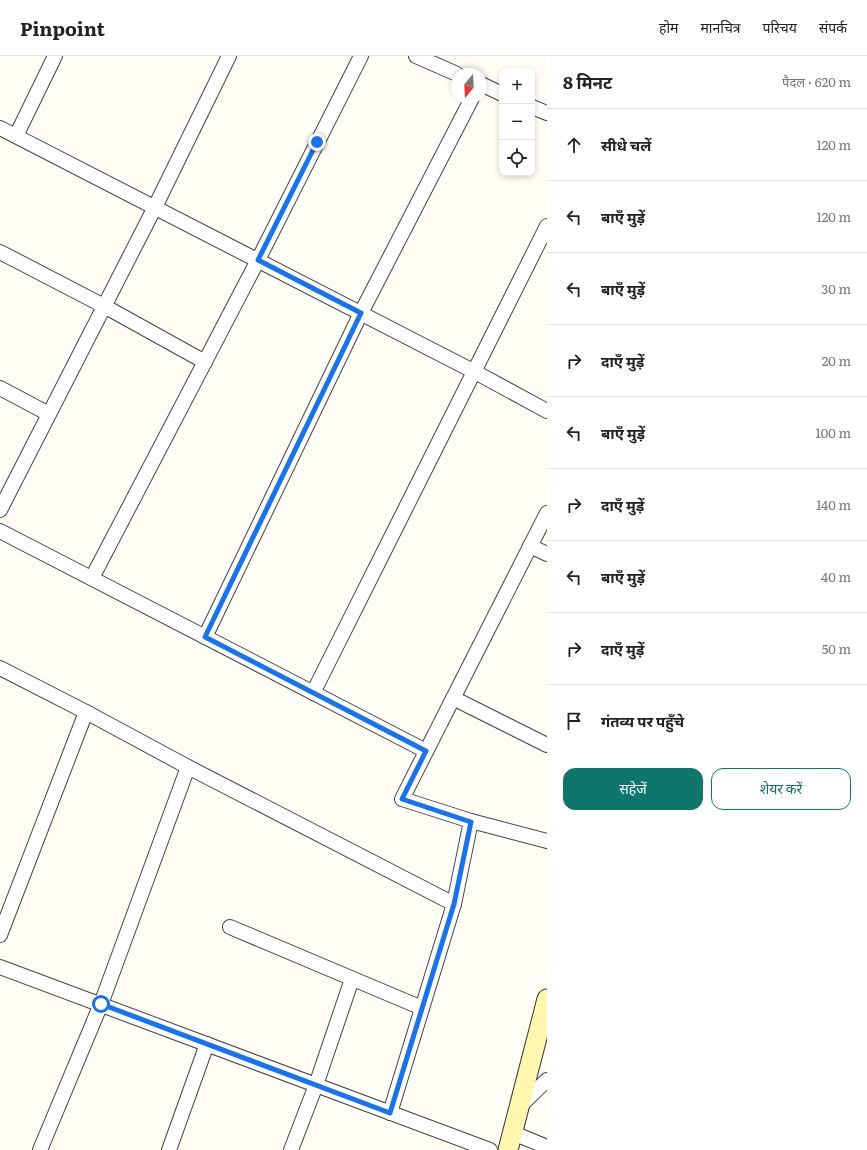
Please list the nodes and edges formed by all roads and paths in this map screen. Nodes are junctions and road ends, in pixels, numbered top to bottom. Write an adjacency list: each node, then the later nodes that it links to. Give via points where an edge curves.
1 (55, 56): 12 (street)
2 (229, 56): 13 (street)
3 (361, 56): 16 (street)
4 (416, 56): 5 (street)
5 (451, 71)
6 (487, 87): 7 (street)
7 (499, 93)
8 (469, 104): 18 (street)
9 (535, 108): 10 (street)
10 (547, 113)
11 (0, 128): 12 (street)
12 (16, 136): 13 (street)
13 (155, 207): 16 (street); 17 (street)
14 (547, 226): 20 (street)
15 (0, 252): 17 (street)
16 (258, 260): 18 (street); 19 (street)
17 (104, 306): 19 (street); 23 (street)
18 (361, 313): 20 (street); 30 (street)
19 (205, 362): 29 (street)
20 (475, 372): 22 (street); 32 (street)
21 (0, 388): 23 (street)
22 (547, 411)
23 (49, 414): 24 (street)
24 (0, 510)
25 (547, 514): 27 (street)
26 (0, 531): 29 (street)
27 (530, 546): 28 (street); 33 (street)
28 (547, 554)
29 (92, 578): 30 (street)
30 (205, 637): 32 (street)
31 (0, 668): 34 (street)
32 (313, 693): 36 (street)
33 (453, 698): 35 (street); 36 (street)
34 (86, 712): 37 (street); 42 (street)
35 (547, 745)
36 (426, 751): 38 (street, via 402,799)
37 (188, 767): 40 (street); 46 (street)
38 (471, 822): 39 (street); 40 (street)
39 (547, 841)
40 (454, 904): 47 (street)
41 (230, 927): 44 (street)
42 (0, 935)
43 (0, 967): 46 (street)
44 (352, 979): 47 (street); 50 (street)
45 (547, 999): 51 (street)
46 (101, 1004): 48 (street); 55 (street)
47 (422, 1008): 52 (street)
48 (207, 1044): 50 (street); 56 (street)
49 (547, 1080): 51 (street)
50 (316, 1085): 52 (street); 57 (street)
51 (519, 1107): 53 (street)
52 (390, 1113): 58 (street)
53 (510, 1141): 54 (street)
54 (547, 1147)
55 (40, 1150)
56 (169, 1150)
57 (291, 1150)
58 (490, 1150)

